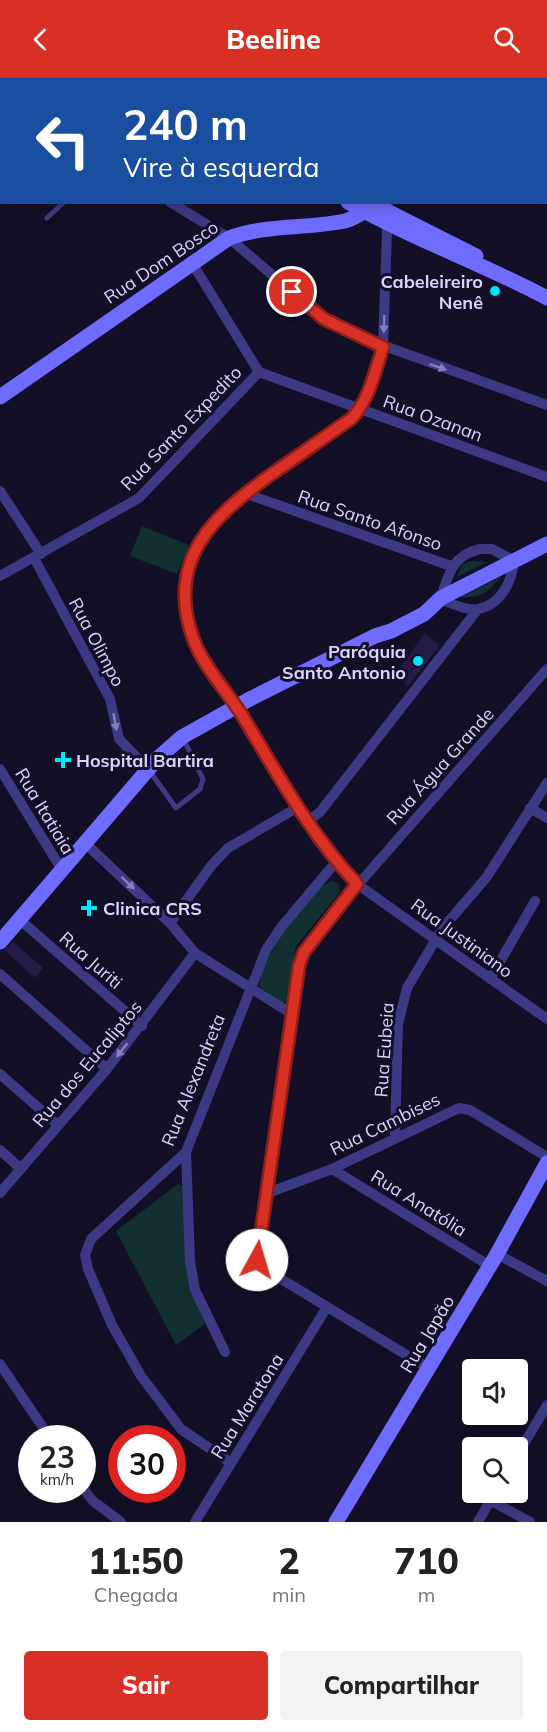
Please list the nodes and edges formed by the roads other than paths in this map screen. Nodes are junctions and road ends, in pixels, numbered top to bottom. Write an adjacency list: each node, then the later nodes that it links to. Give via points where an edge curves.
1 (62, 204): 5 (lane)
2 (173, 204): 6 (street)
3 (356, 204): 4 (main road)
4 (379, 210): 6 (main road, Rua Dom Bosco, via 344,221 260,229); 8 (main road, via 448,254); 9 (street, one-way to 9)
5 (47, 218)
6 (229, 238): 7 (main road, Rua Dom Bosco); 9 (street, via 324,319)
7 (192, 263): 10 (street); 11 (main road, Rua Dom Bosco)
8 (547, 298)
9 (383, 347): 12 (street, one-way to 12); 13 (street)
10 (259, 372): 13 (street, Rua Ozanan); 18 (street, Rua Santo Expedito, via 139,498)
11 (0, 397)
12 (547, 405)
13 (361, 410): 14 (street, Rua Ozanan); 16 (street, Rua Justiniano)
14 (547, 477)
15 (0, 490): 18 (street, Rua Olimpo)
16 (244, 493): 20 (street, Rua Santo Afonso); 25 (street, Rua Justiniano, via 218,516 201,539 188,573 186,591 192,637)
17 (547, 544): 19 (main road)
18 (38, 556): 21 (street, Rua Santo Expedito); 28 (street, Rua Olimpo, one-way to 28, via 110,699 119,739)
19 (514, 561): 20 (street, via 492,549 480,549); 22 (main road); 23 (street, via 508,586 495,601)
20 (451, 566): 22 (street)
21 (0, 576)
22 (440, 600): 23 (street); 25 (main road)
23 (478, 609): 33 (street, via 320,812)
24 (547, 669): 37 (street, Rua Água Grande)
25 (236, 706): 26 (main road); 30 (street, Rua Justiniano, via 275,775)
26 (182, 737): 28 (main road); 28 (lane, via 203,779 200,789 176,808)
27 (0, 769): 36 (street, Rua Itatiaia)
28 (148, 769): 34 (main road)
29 (547, 783): 31 (street, Rua Eubeia)
30 (300, 806): 33 (street, Rua Justiniano); 40 (street, via 228,848)
31 (530, 808): 32 (street); 41 (street, Rua Eubeia, via 486,878)
32 (547, 818)
33 (308, 821): 35 (street, Rua Justiniano)
34 (85, 843): 36 (main road); 40 (street, one-way to 40)
35 (336, 862): 37 (street, Rua Justiniano); 46 (street, Rua Alexandreta, via 273,937)
36 (62, 870): 39 (main road)
37 (357, 884): 41 (street, Rua Justiniano); 47 (street, Rua Água Grande, via 304,952)
38 (535, 901): 45 (street)
39 (19, 919): 42 (main road); 49 (street, Rua Juriti)
40 (170, 922): 43 (street)
41 (436, 939): 45 (street, Rua Justiniano); 53 (street, Rua Eubeia, via 413,975 398,1024)
42 (0, 942)
43 (195, 953): 46 (street); 49 (street, Rua dos Eucaliptos)
44 (0, 974): 50 (street)
45 (490, 979): 48 (street, Rua Justiniano)
46 (248, 988): 47 (street); 55 (street, Rua Alexandreta)
47 (292, 1014): 61 (street, Rua Água Grande)
48 (547, 1019)
49 (141, 1026): 50 (street, Rua dos Eucaliptos, one-way to 50)
50 (107, 1069): 52 (street, Rua dos Eucaliptos)
51 (0, 1074): 52 (street)
52 (58, 1125): 58 (street, Rua dos Eucaliptos)
53 (395, 1137): 56 (street, Rua Cambises, via 463,1107); 59 (street, Rua Cambises)
54 (0, 1150): 58 (street)
55 (186, 1152): 65 (street, via 192,1278 205,1316); 71 (street, Rua Alexandreta, via 91,1239 86,1262 112,1325 165,1412 192,1439)
56 (547, 1157)
57 (547, 1163): 62 (main road, Rua Japão)
58 (20, 1168): 60 (street, Rua dos Eucaliptos)
59 (332, 1169): 61 (street, Rua Cambises); 62 (street, Rua Anatólia)
60 (0, 1193)
61 (265, 1194): 64 (street, Rua Água Grande, via 258,1263)
62 (494, 1260): 63 (street, Rua Anatólia); 67 (main road, Rua Japão)
63 (547, 1281)
64 (327, 1307): 67 (street); 71 (street, Rua Maratona)
65 (225, 1352)
66 (0, 1364): 69 (street)
67 (429, 1368): 77 (main road, Rua Japão)
68 (547, 1405): 70 (street)
69 (41, 1425)
70 (528, 1437)
71 (231, 1462): 76 (street, Rua Maratona)
72 (96, 1503): 75 (street)
73 (489, 1503): 78 (street)
74 (503, 1503): 79 (street)
75 (122, 1522)
76 (195, 1522)
77 (336, 1522)
78 (478, 1522)
79 (530, 1522)

